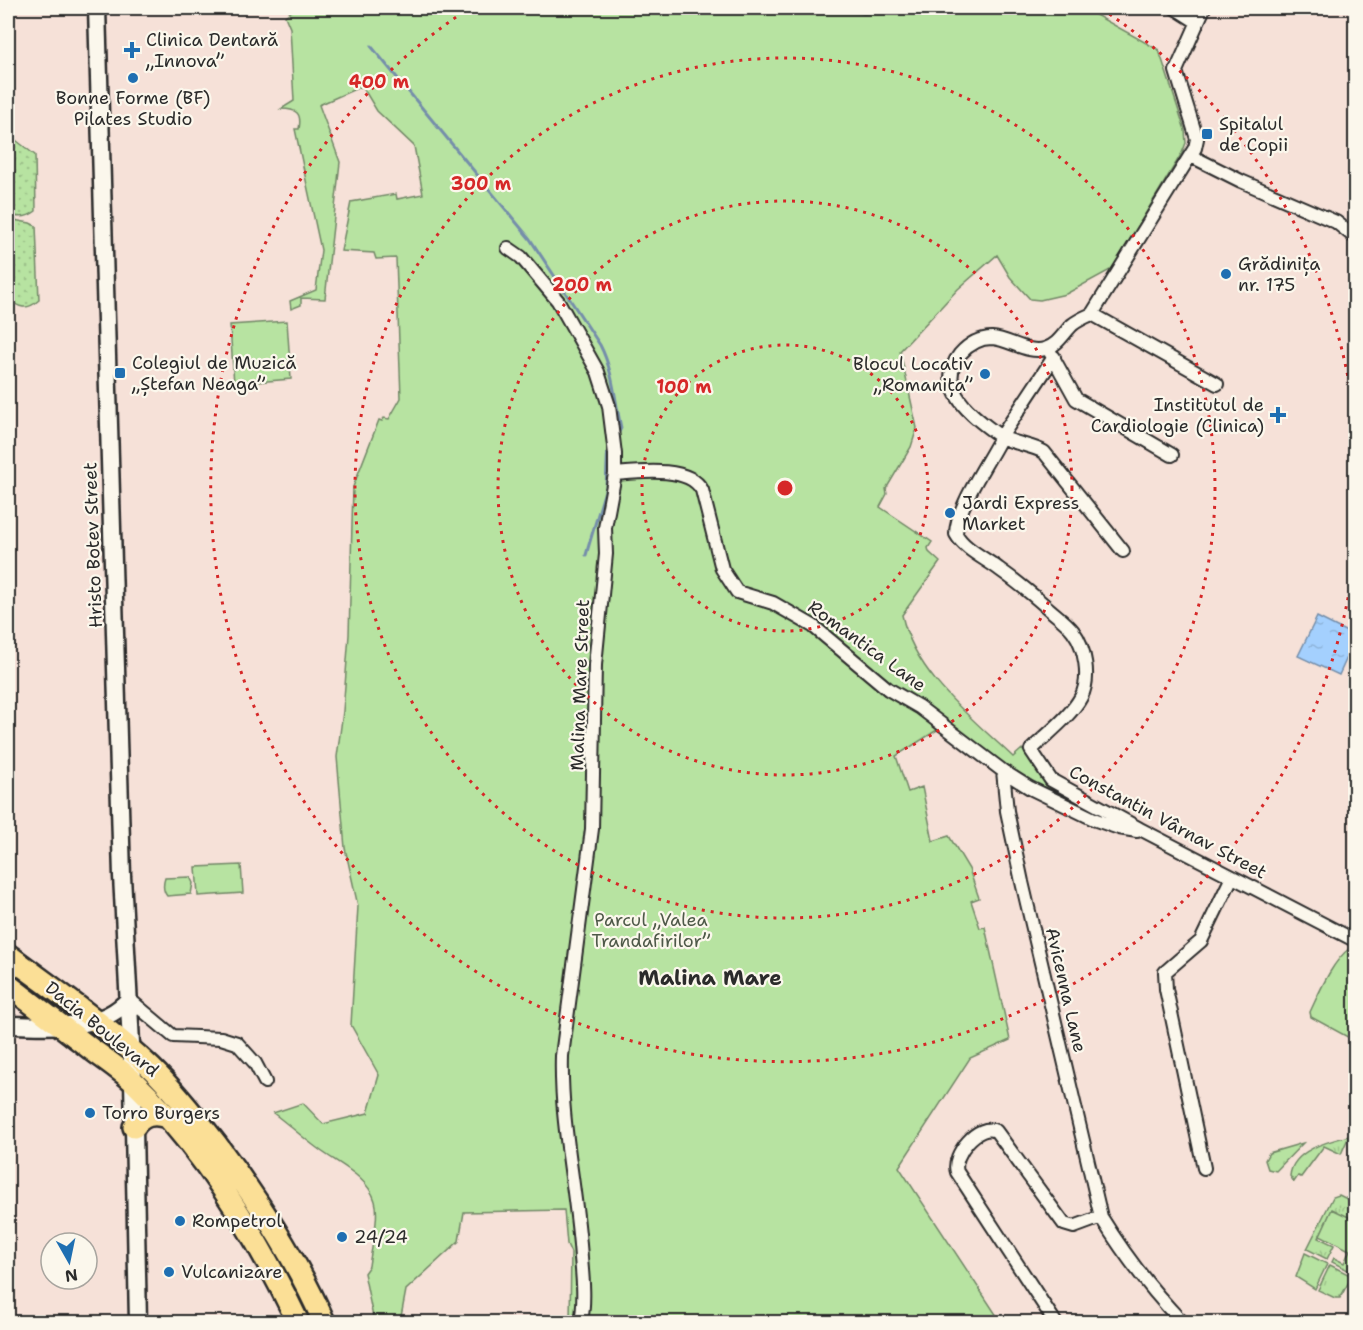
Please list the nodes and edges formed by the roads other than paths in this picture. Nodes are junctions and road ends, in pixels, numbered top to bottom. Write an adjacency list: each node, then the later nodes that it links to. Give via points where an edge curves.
1 (97, 8): 21 (main road, Hristo Botev Street, via 122,876)
2 (1175, 8): 4 (street)
3 (1204, 8): 4 (street)
4 (1197, 22): 5 (street, via 1176,71 1197,139)
5 (1191, 156): 6 (street, via 1336,222); 8 (street)
6 (1356, 238)
7 (508, 248): 13 (street, Malina Mare Street, via 521,257 558,301 598,372 609,406)
8 (1092, 314): 9 (street, via 1072,325); 10 (street)
9 (1051, 353): 11 (street); 11 (street, via 986,339 970,345 956,360 951,369 952,390); 12 (street, via 1076,399)
10 (1217, 384)
11 (1001, 437): 14 (street, via 1044,452); 16 (street, Constantin Vârnav Street, via 968,498 957,534 963,543 1015,580 1072,630 1086,673 1081,698 1031,750 1051,780)
12 (1172, 454)
13 (615, 474): 15 (street, Romantica Lane, via 645,471 680,474 695,480 702,490 722,569 737,592 773,603 813,626 888,689 928,713); 35 (street, Malina Mare Street, via 605,528 595,665 592,829 562,1056 561,1082 580,1235)
14 (1123, 551)
15 (1003, 771): 16 (street, Romantica Lane, via 1096,820); 31 (street, Avicenna Lane, via 1018,862)
16 (1147, 833): 17 (street, Constantin Vârnav Street)
17 (1232, 877): 18 (street, Constantin Vârnav Street); 30 (street, via 1201,941 1165,972)
18 (1356, 941)
19 (8, 955): 22 (highway, Dacia Boulevard)
20 (8, 985): 24 (highway, Dacia Boulevard)
21 (129, 999): 22 (main road, via 121,1008); 25 (main road, Hristo Botev Street); 27 (street, via 173,1036 221,1038 237,1043 255,1063)
22 (95, 1021): 24 (main road); 25 (highway, Dacia Boulevard)
23 (8, 1025): 24 (main road)
24 (60, 1025): 26 (highway, Dacia Boulevard)
25 (131, 1050): 26 (main road, Hristo Botev Street); 34 (highway, Dacia Boulevard, via 160,1077 242,1178 280,1235)
26 (133, 1080): 28 (highway, Dacia Boulevard); 29 (main road, Hristo Botev Street)
27 (265, 1083)
28 (166, 1117): 29 (highway, via 148,1115); 33 (highway, Dacia Boulevard, via 207,1167 259,1245)
29 (134, 1127): 32 (main road, Hristo Botev Street)
30 (1204, 1168)
31 (1101, 1216): 36 (street, via 1074,1227 1064,1224 992,1128 975,1136 956,1159 957,1172); 37 (street, via 1161,1301)
32 (138, 1323)
33 (298, 1323)
34 (324, 1323)
35 (581, 1323)
36 (1055, 1323)
37 (1182, 1323)

